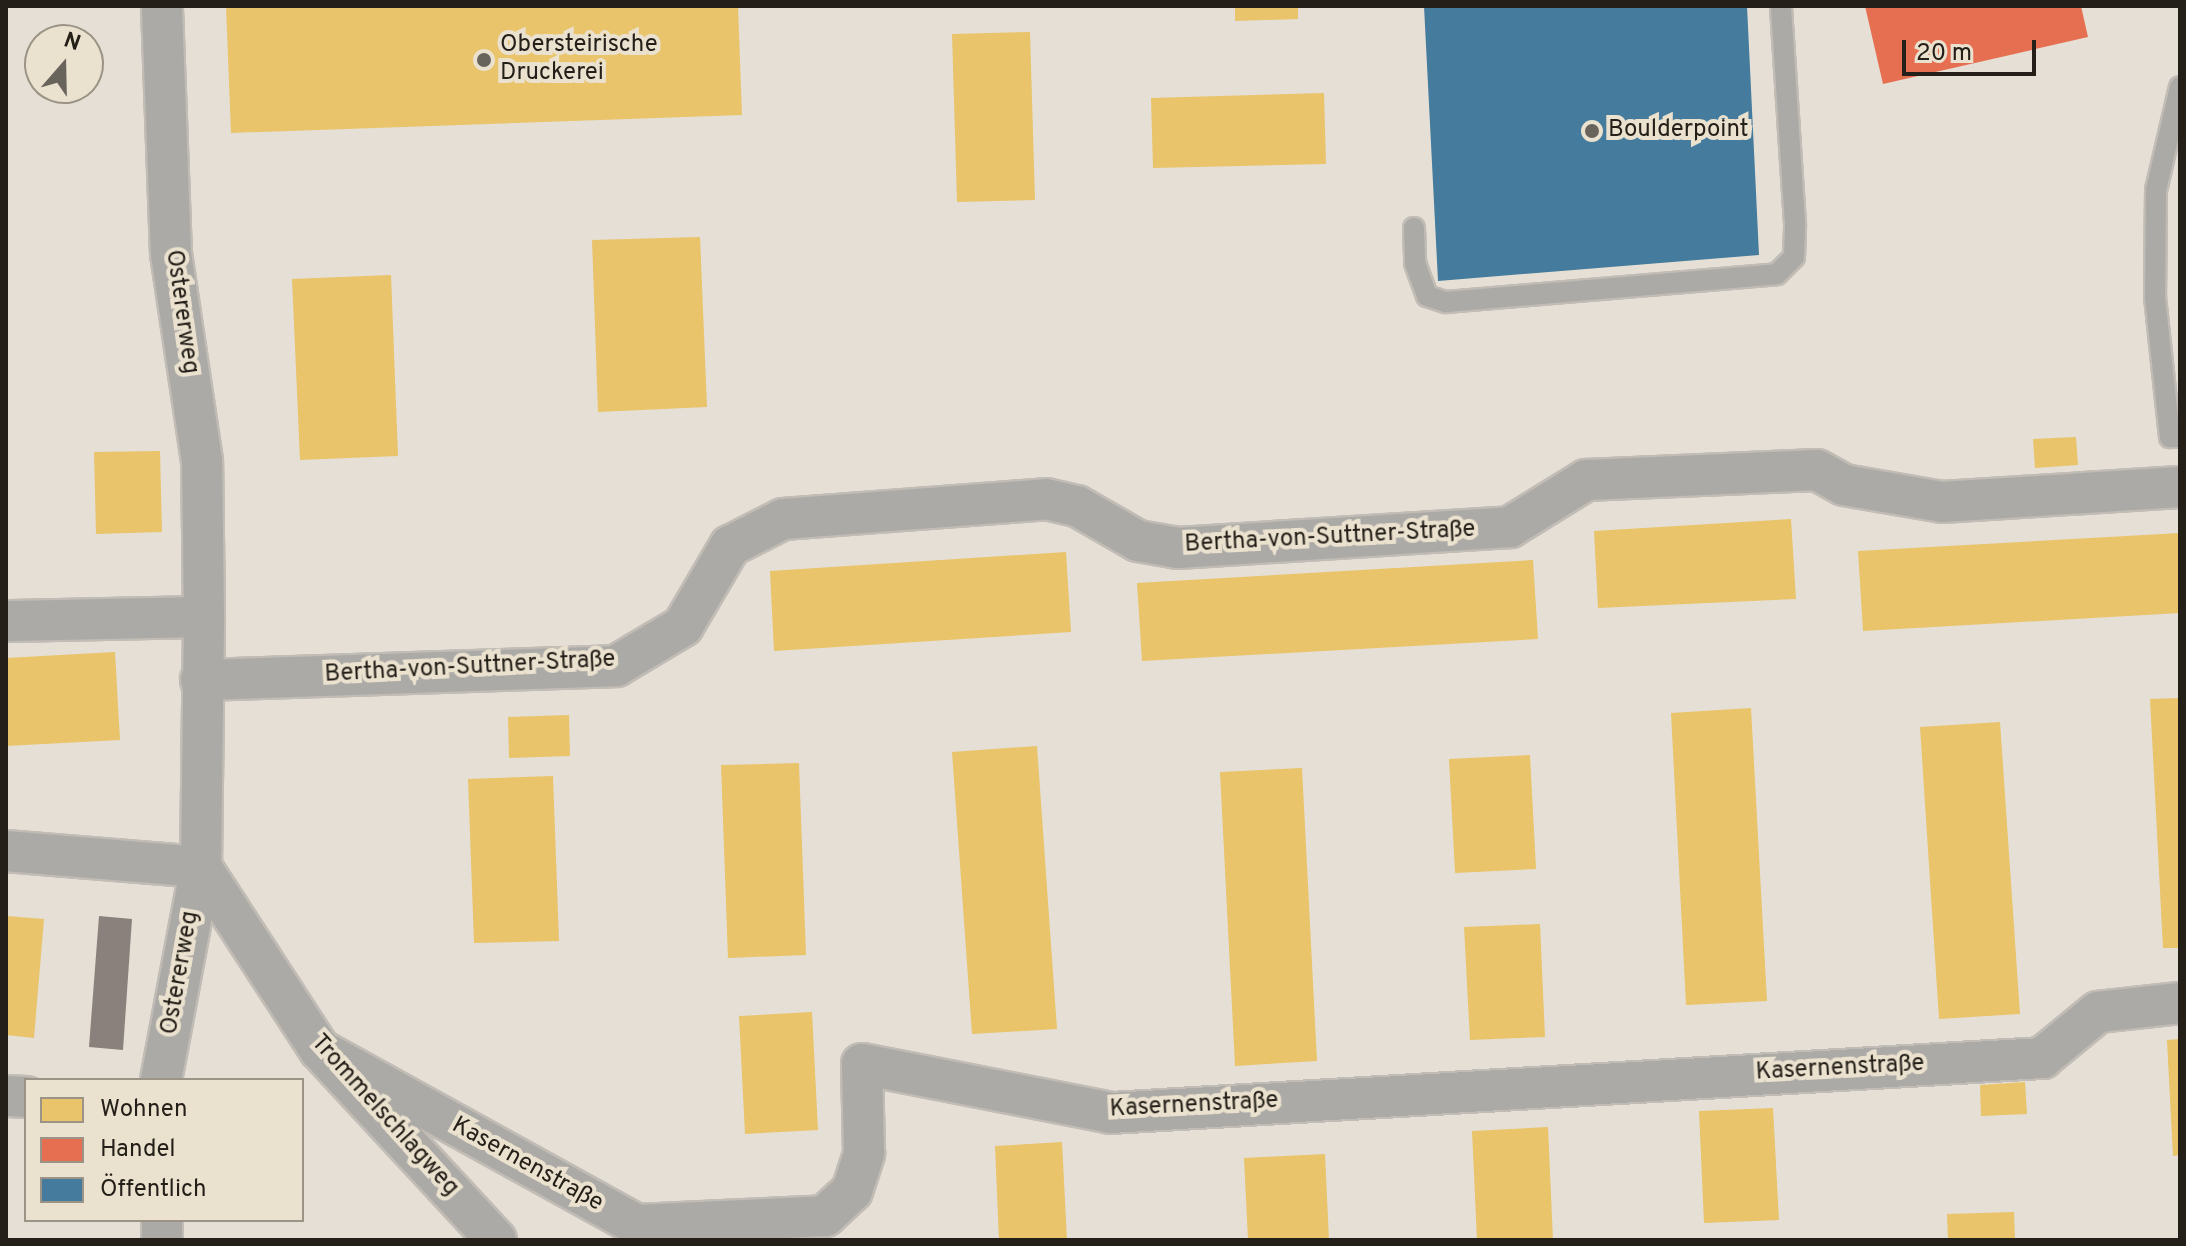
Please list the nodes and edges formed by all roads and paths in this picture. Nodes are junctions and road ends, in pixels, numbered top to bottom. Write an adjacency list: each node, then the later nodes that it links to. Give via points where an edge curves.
1 (162, 6): 7 (street, Ostererweg, via 171,254 202,461)
2 (1781, 6): 4 (lane, via 1795,224 1794,257 1777,274 1446,302 1427,296 1415,263)
3 (2180, 87): 5 (lane, via 2156,190 2155,297 2170,437)
4 (1414, 228)
5 (2180, 437)
6 (2180, 487): 9 (street, Bertha-von-Suttner-Straße, via 1942,502 1844,485 1817,470 1586,480 1510,527 1178,548 1138,541 1077,506 1046,499 783,519 730,546 683,626 616,666)
7 (204, 617): 8 (street); 9 (street, Ostererweg)
8 (6, 621)
9 (201, 680): 11 (street, Ostererweg)
10 (6, 851): 11 (street)
11 (201, 867): 13 (street, Trommelschlagweg); 14 (street, Ostererweg)
12 (2180, 1003): 13 (street, Kasernenstraße, via 2098,1012 2042,1058 1111,1113 862,1064 864,1153 852,1191 825,1216 637,1225)
13 (320, 1050): 15 (street, Trommelschlagweg)
14 (161, 1078)
15 (496, 1240)

